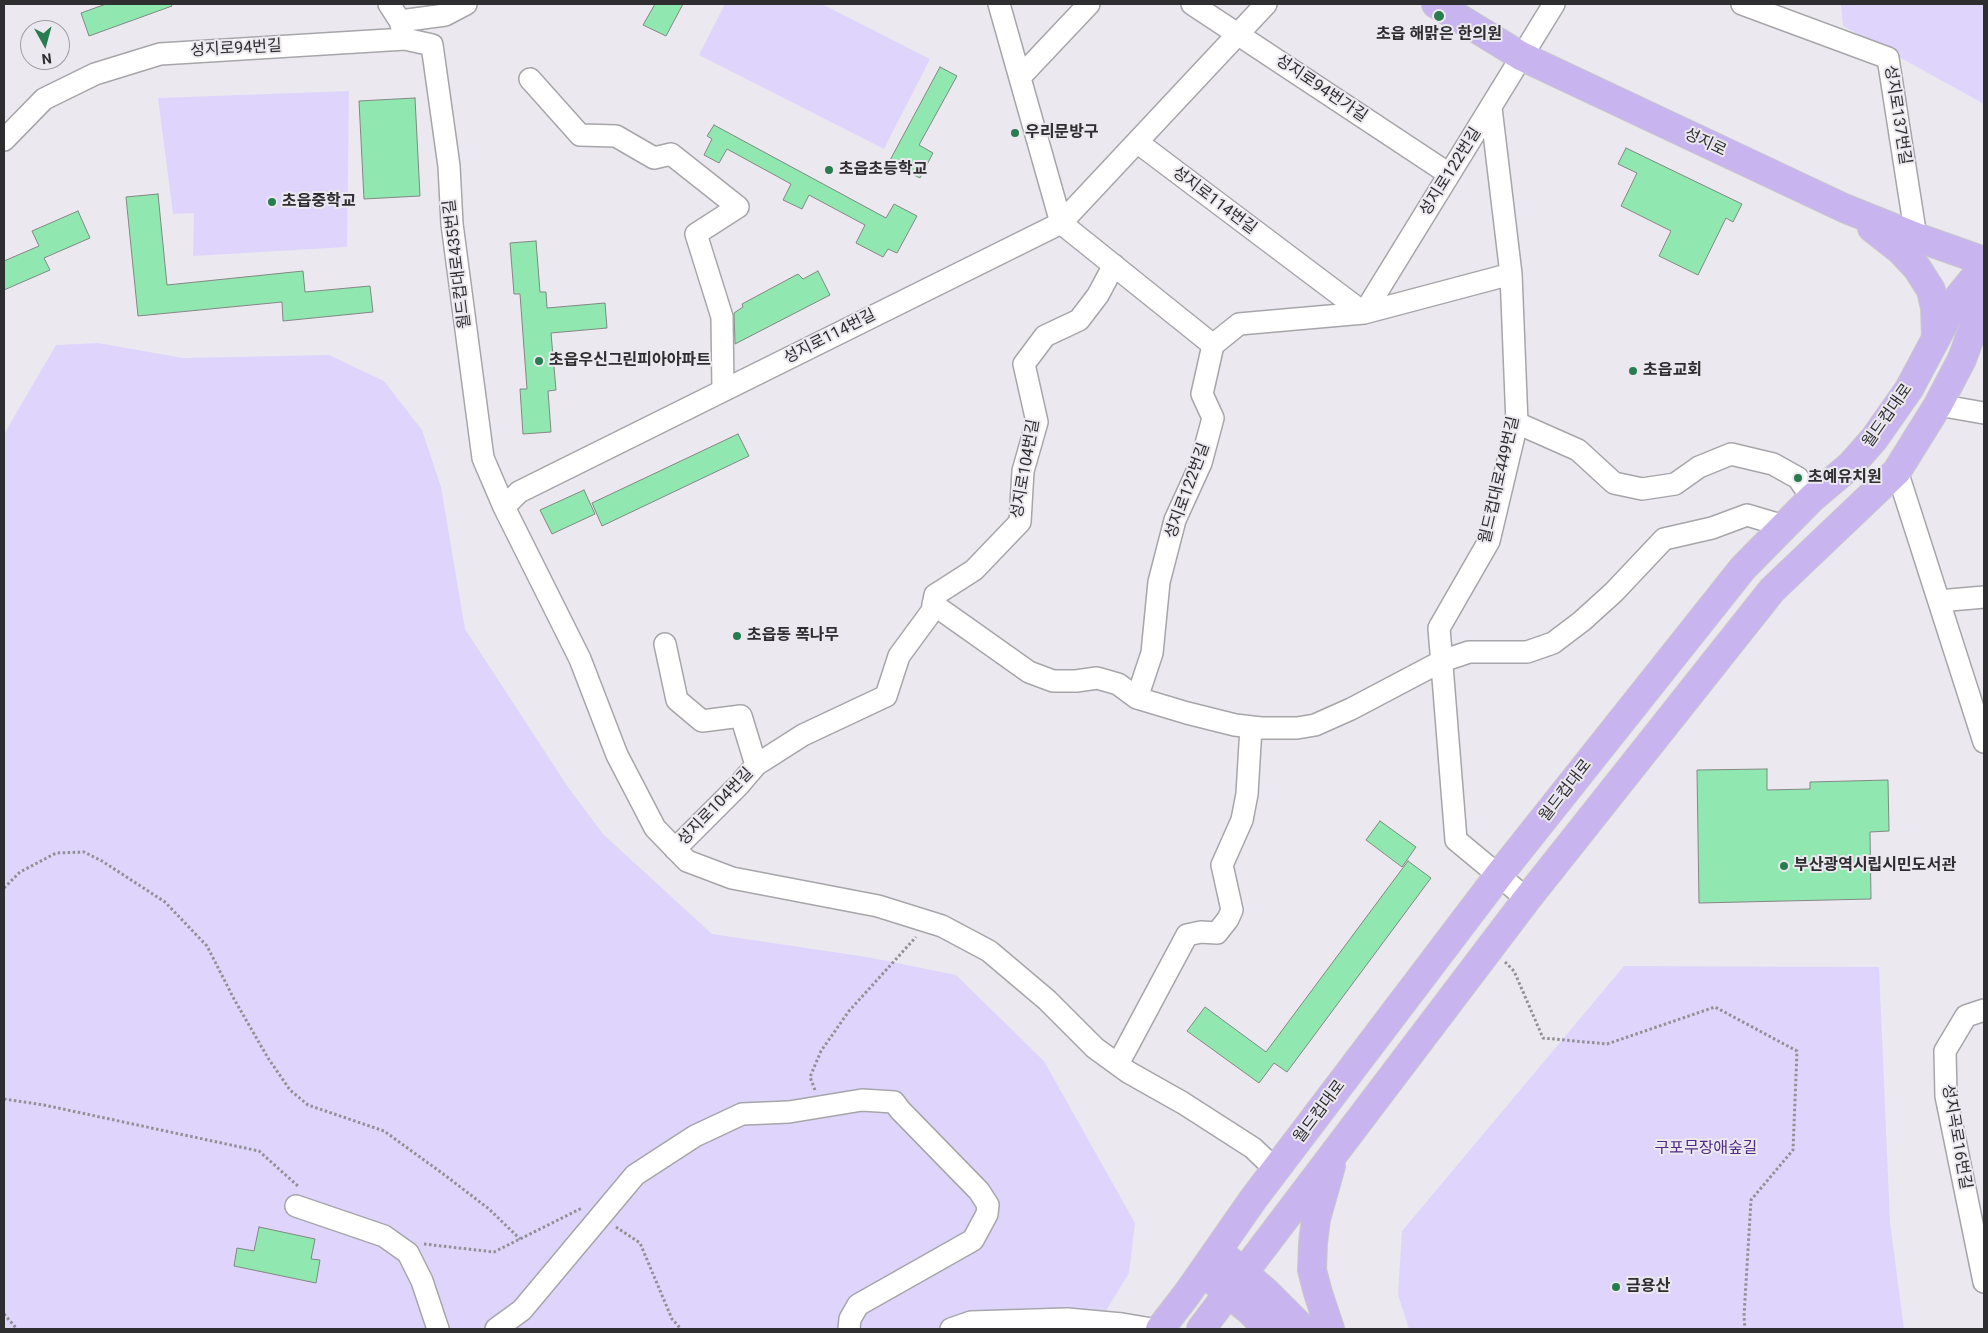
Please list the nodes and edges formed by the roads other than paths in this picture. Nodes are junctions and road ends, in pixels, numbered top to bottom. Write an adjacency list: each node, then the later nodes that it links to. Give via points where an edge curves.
1 (466, 4): 9 (street, 성지로94번길, via 445,15)
2 (999, 4): 12 (street)
3 (1089, 4): 12 (street)
4 (1192, 4): 10 (street, 성지로94번가길)
5 (1266, 4): 10 (street, 성지로114번길)
6 (1436, 4): 11 (main road, 성지로)
7 (1554, 4): 11 (street, 성지로122번길)
8 (1742, 4): 20 (street, 성지로137번길, via 1888,58)
9 (398, 21): 15 (street, 성지로94번길, via 160,54 95,74 44,99); 36 (street, 월드컵대로435번길, via 432,45 483,458)
10 (1238, 34): 16 (street, 성지로114번길); 17 (street, 성지로94번가길)
11 (1522, 56): 14 (street, 성지로122번길); 18 (main road, 성지로)
12 (1021, 76): 19 (street)
13 (530, 79): 30 (street, via 580,135 616,136 654,158 671,154 738,206 696,234 722,317)
14 (1491, 108): 17 (street, 성지로122번길); 24 (street, 월드컵대로449번길)
15 (4, 140)
16 (1137, 142): 19 (street, 성지로114번길); 26 (street, 성지로114번길)
17 (1449, 174): 26 (street, 성지로122번길)
18 (1844, 208): 20 (main road, 성지로); 27 (main road, via 1917,268 1931,290 1936,308)
19 (1061, 223): 22 (street); 30 (street, 성지로114번길)
20 (1916, 237): 21 (main road, 성지로)
21 (1984, 261)
22 (1114, 265): 28 (street); 40 (street, 성지로104번길, via 1080,320 1045,336 1024,364 1038,422 1023,471 1020,522 974,570 935,595)
23 (1984, 266): 27 (main road, 월드컵대로, via 1957,299)
24 (1511, 274): 26 (street); 33 (street, 월드컵대로449번길)
25 (1984, 284): 31 (main road, via 1981,307 1962,359)
26 (1364, 313): 28 (street, via 1239,324)
27 (1936, 337): 35 (main road, 월드컵대로, via 1909,390 1874,440 1851,465)
28 (1213, 345): 43 (street, 성지로122번길, via 1202,394 1213,418 1201,463 1175,520 1159,582 1152,653)
29 (1984, 357): 31 (main road, via 1973,364)
30 (723, 390): 36 (street, 성지로114번길, via 519,492)
31 (1940, 401): 32 (street); 34 (main road)
32 (1984, 413)
33 (1517, 423): 35 (street, via 1578,450 1614,482 1642,489 1676,484 1699,467 1731,454 1773,464 1798,478); 42 (street, 월드컵대로449번길, via 1489,541 1439,628)
34 (1897, 471): 39 (street); 49 (main road, via 1772,590)
35 (1812, 498): 37 (main road, 월드컵대로)
36 (504, 507): 47 (street, via 580,659 617,755 656,828)
37 (1784, 526): 42 (street, via 1747,515 1712,528 1664,539 1608,598 1553,643 1527,652 1469,652); 48 (main road, 월드컵대로, via 1743,568)
38 (1984, 597): 39 (street)
39 (1939, 601): 45 (street)
40 (933, 604): 43 (street, via 1028,672 1053,681 1097,678 1118,684); 46 (street, 성지로104번길, via 899,656 886,696 803,735)
41 (665, 644): 46 (street, 성지로104번길, via 677,700 702,721 741,716)
42 (1442, 661): 44 (street, via 1315,725); 48 (street, 월드컵대로449번길, via 1456,840)
43 (1137, 698): 44 (street)
44 (1252, 727): 51 (street, via 1242,820 1222,864 1232,910 1217,933 1187,935)
45 (1984, 742)
46 (756, 765): 47 (street, 성지로104번길)
47 (675, 849): 51 (street, via 687,861 732,878 878,906 942,926 989,951 1047,1000 1095,1048)
48 (1499, 875): 49 (street, 월드컵대로449번길); 53 (main road, 월드컵대로)
49 (1527, 899): 52 (main road)
50 (1984, 1010): 57 (street, 성지곡로16번길, via 1966,1016 1945,1051 1946,1096)
51 (1118, 1064): 53 (street, via 1252,1148)
52 (1334, 1151): 56 (main road); 67 (main road, via 1316,1219 1312,1270)
53 (1276, 1170): 55 (main road, 월드컵대로)
54 (302, 1198): 58 (street, via 384,1236 408,1252)
55 (1210, 1261): 56 (main road); 63 (main road, 월드컵대로)
56 (1236, 1282): 64 (main road); 65 (main road); 66 (main road)
57 (1984, 1282)
58 (438, 1329)
59 (496, 1329): 60 (street, via 522,1310 635,1175 695,1136 742,1114 789,1112 862,1100 894,1102 979,1191 988,1206 987,1214 973,1240 858,1305 850,1319)
60 (849, 1329)
61 (951, 1329): 62 (street, via 971,1322 1067,1319)
62 (1152, 1329)
63 (1160, 1329)
64 (1201, 1329)
65 (1268, 1329)
66 (1303, 1329)
67 (1330, 1329)

